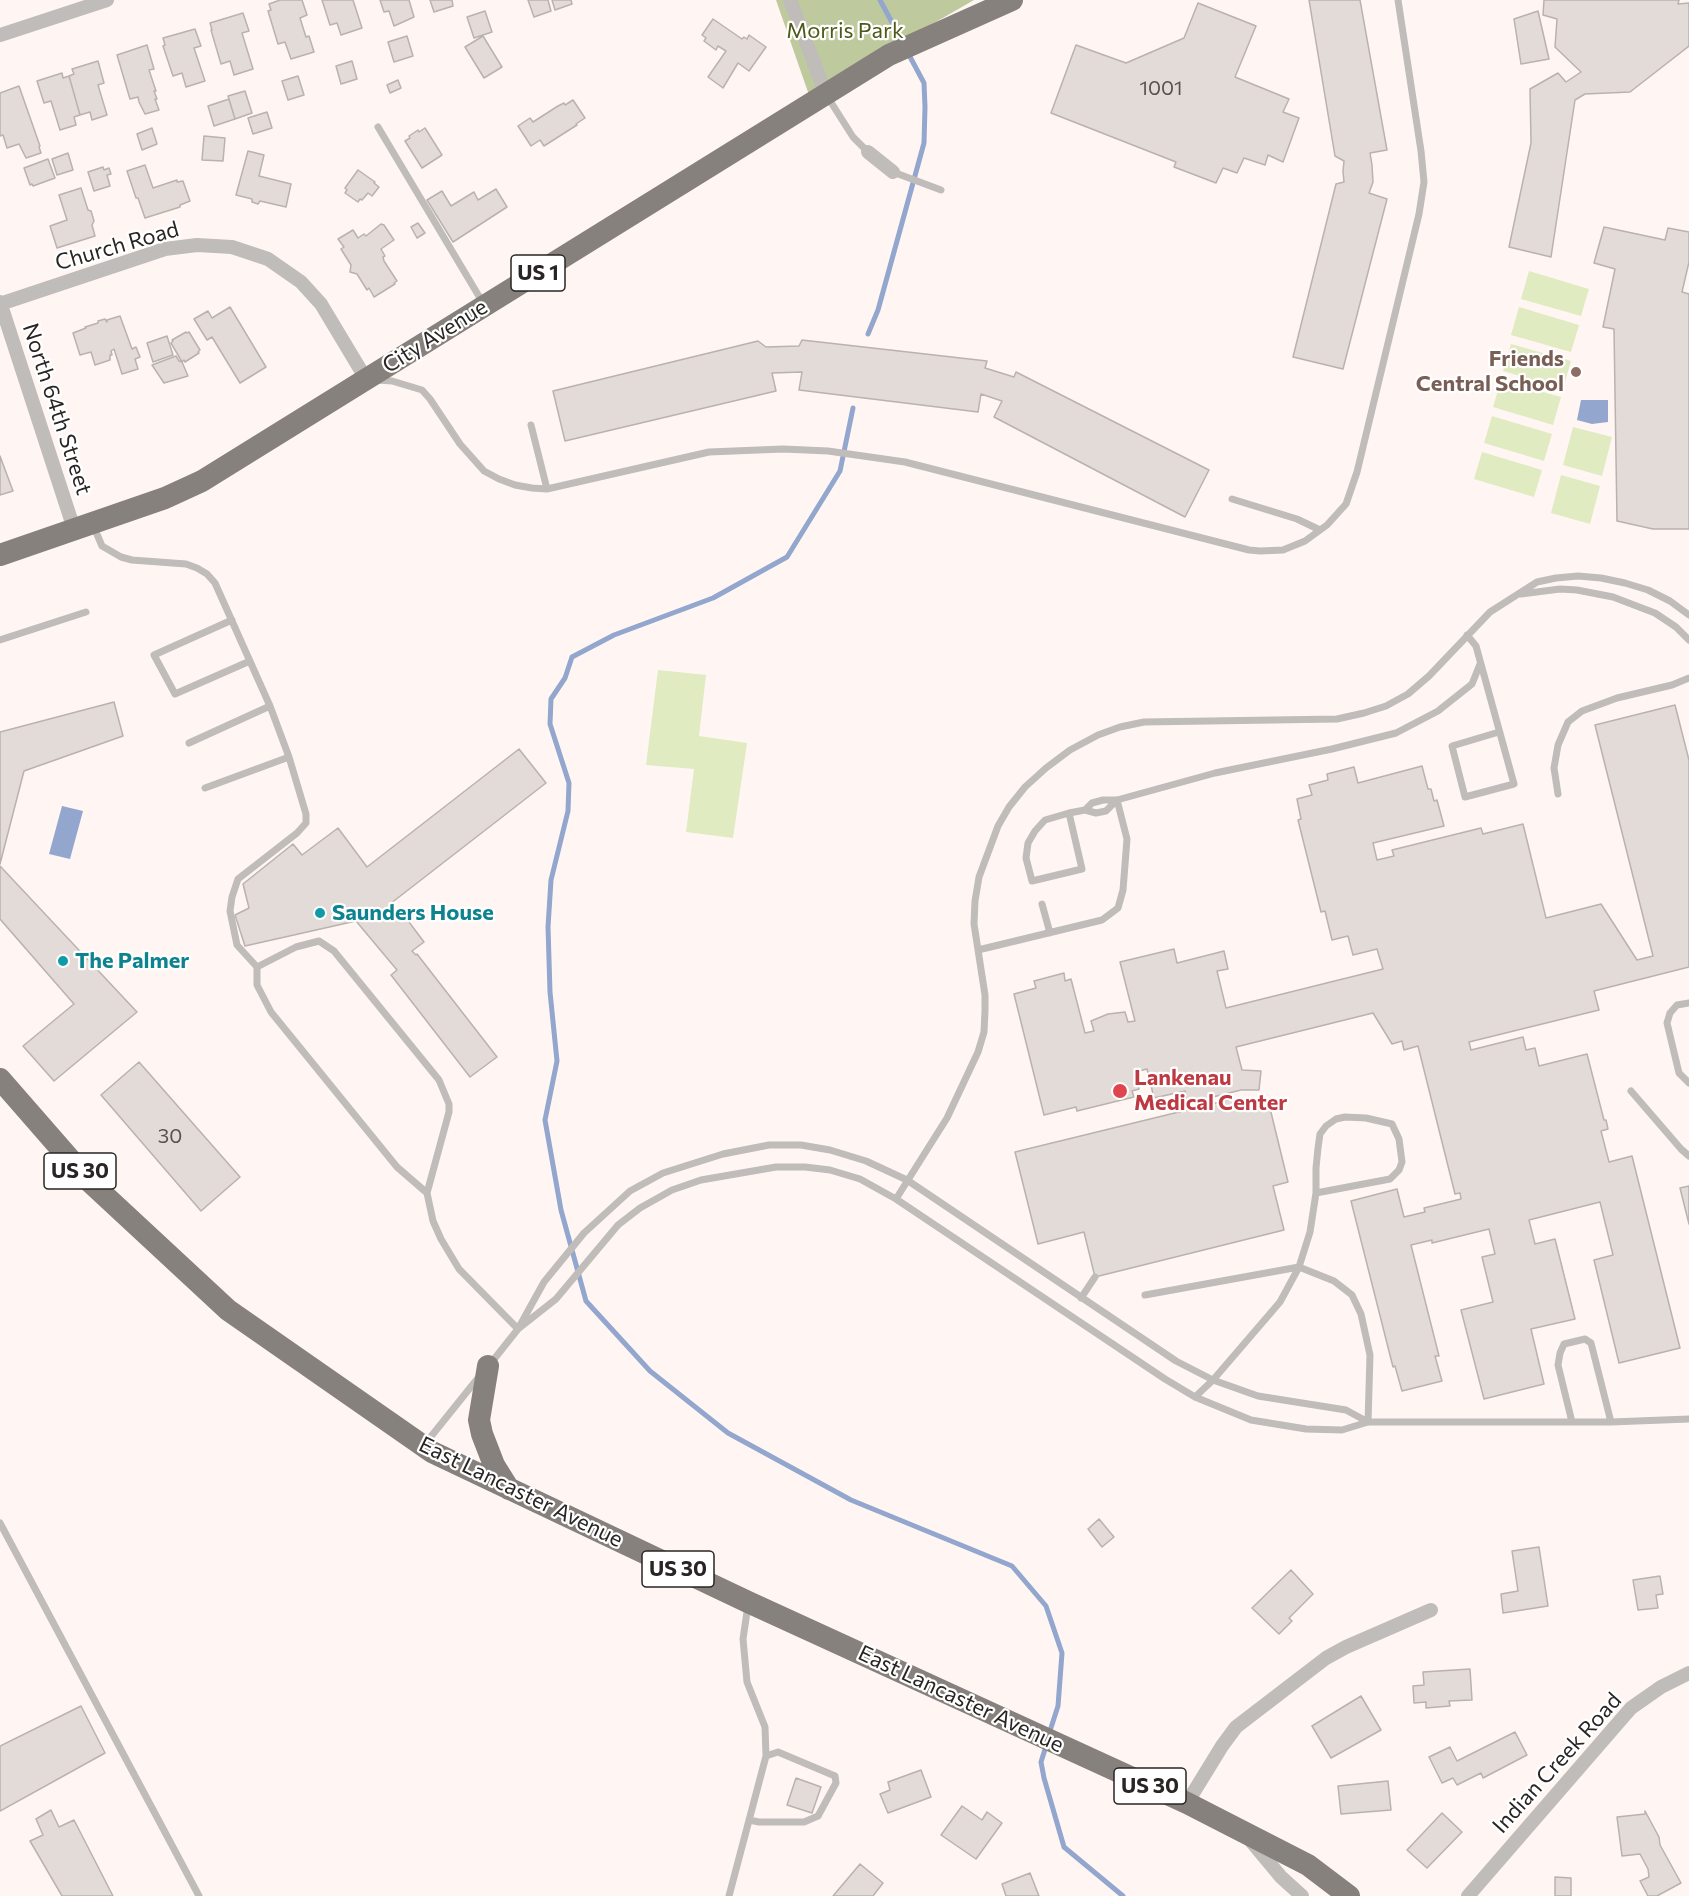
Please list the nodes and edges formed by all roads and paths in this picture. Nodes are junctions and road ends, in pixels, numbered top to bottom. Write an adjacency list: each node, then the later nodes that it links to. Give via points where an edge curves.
1 (107, 0): 5 (street)
2 (790, 0): 6 (street)
3 (1012, 0): 6 (highway, City Avenue / US 1, via 889,55)
4 (1398, 0): 18 (lane, via 1425,182 1357,472 1346,504)
5 (0, 35)
6 (826, 94): 8 (lane, via 853,137); 12 (highway, City Avenue / US 1)
7 (378, 127): 12 (lane)
8 (868, 152): 9 (street)
9 (893, 172): 10 (lane)
10 (941, 190)
11 (0, 303): 13 (street, Church Road, via 165,249 197,245 232,247 268,259 302,282 321,304); 17 (street, North 64th Street)
12 (485, 305): 13 (highway, City Avenue / US 1)
13 (366, 379): 15 (lane, via 392,381 422,390 484,471 515,485); 17 (highway, City Avenue / US 1, via 202,481)
14 (531, 425): 15 (lane)
15 (547, 489): 18 (lane, via 709,452 828,451 905,462 1249,550 1283,550)
16 (1232, 499): 18 (lane)
17 (83, 526): 19 (highway, City Avenue / US 1); 23 (lane, via 102,546 121,557 186,564 207,574)
18 (1320, 530)
19 (0, 555)
20 (1516, 595): 22 (lane, via 1537,582 1556,578 1601,578 1648,591); 24 (lane, via 1490,612); 26 (lane, via 1560,589 1613,597 1655,614)
21 (86, 612): 25 (lane)
22 (1689, 615)
23 (232, 620): 27 (lane); 27 (lane, via 154,655 175,694)
24 (1467, 635): 28 (lane, via 1476,646); 41 (lane, via 1408,694 1364,713 1337,718 1144,722 1098,735 1070,750 1025,787 998,826 979,877 975,901)
25 (0, 640)
26 (1689, 640)
27 (250, 660): 30 (lane)
28 (1480, 664): 31 (lane); 36 (lane, via 1473,684 1438,711 1396,733 1215,773)
29 (1689, 678): 35 (lane, via 1617,698 1582,711 1568,722 1554,768)
30 (270, 706): 32 (lane); 33 (lane)
31 (1499, 732): 31 (lane, via 1514,784 1465,796 1452,746)
32 (189, 743)
33 (289, 758): 34 (lane); 42 (lane, via 306,823 238,879 232,897 230,911 237,945)
34 (205, 788)
35 (1558, 794)
36 (1118, 800): 37 (lane, via 1092,803); 37 (lane, via 1106,811); 40 (lane, via 1127,839 1118,908 1102,920)
37 (1085, 810): 38 (lane)
38 (1069, 813): 38 (lane, via 1045,820 1028,843 1026,858 1032,881 1082,868)
39 (1042, 904): 40 (lane)
40 (1050, 933): 41 (lane)
41 (978, 950): 48 (lane, via 985,1011 978,1052 947,1118)
42 (257, 967): 49 (lane, via 256,985 271,1012 397,1167); 49 (lane, via 296,947 319,941 334,951 439,1080 449,1112)
43 (1689, 1003): 45 (lane, via 1677,1005 1667,1023 1679,1073)
44 (0, 1079): 64 (highway, East Lancaster Avenue / US 30, via 89,1181 228,1310)
45 (1688, 1081)
46 (1631, 1091): 47 (lane)
47 (1689, 1156)
48 (907, 1180): 51 (lane); 55 (lane); 56 (lane, via 867,1161 801,1145 769,1145 723,1154 663,1173 630,1191 584,1233 544,1282)
49 (427, 1193): 56 (lane, via 433,1221 459,1269)
50 (1316, 1193): 50 (lane, via 1390,1179 1402,1162 1392,1124 1346,1117 1326,1126 1320,1134); 52 (lane)
51 (896, 1199): 56 (lane, via 860,1179 805,1167 776,1167 701,1180 672,1190 618,1225 556,1299); 59 (lane)
52 (1299, 1267): 54 (lane); 58 (lane, via 1280,1302); 61 (lane, via 1334,1281 1352,1295 1361,1314 1370,1355)
53 (1095, 1277): 55 (lane)
54 (1145, 1295)
55 (1081, 1298): 58 (lane, via 1176,1361)
56 (518, 1329): 57 (lane)
57 (488, 1366): 64 (lane); 65 (highway, via 479,1420 494,1465)
58 (1213, 1380): 59 (lane); 61 (lane, via 1258,1396 1346,1410)
59 (1195, 1397): 61 (lane, via 1251,1420 1282,1426 1342,1430)
60 (1689, 1419): 63 (lane)
61 (1368, 1422): 62 (lane)
62 (1572, 1422): 63 (lane); 63 (lane, via 1558,1365 1564,1344 1585,1339 1591,1343)
63 (1611, 1422)
64 (423, 1446): 65 (highway, East Lancaster Avenue / US 30)
65 (509, 1490): 67 (highway, East Lancaster Avenue / US 30)
66 (0, 1523): 74 (lane)
67 (748, 1602): 70 (lane, via 743,1640 747,1682 765,1726); 71 (highway, East Lancaster Avenue / US 30)
68 (1431, 1610): 71 (street, via 1326,1658 1236,1727)
69 (1689, 1673): 78 (street, Indian Creek Road, via 1631,1708)
70 (766, 1756): 72 (lane); 72 (lane, via 777,1752 835,1776 836,1783 818,1816 804,1822)
71 (1187, 1803): 73 (highway, East Lancaster Avenue / US 30)
72 (749, 1820): 75 (lane)
73 (1242, 1830): 76 (street); 77 (highway, East Lancaster Avenue / US 30, via 1308,1865)
74 (199, 1896)
75 (729, 1896)
76 (1302, 1896)
77 (1349, 1896)
78 (1468, 1896)

